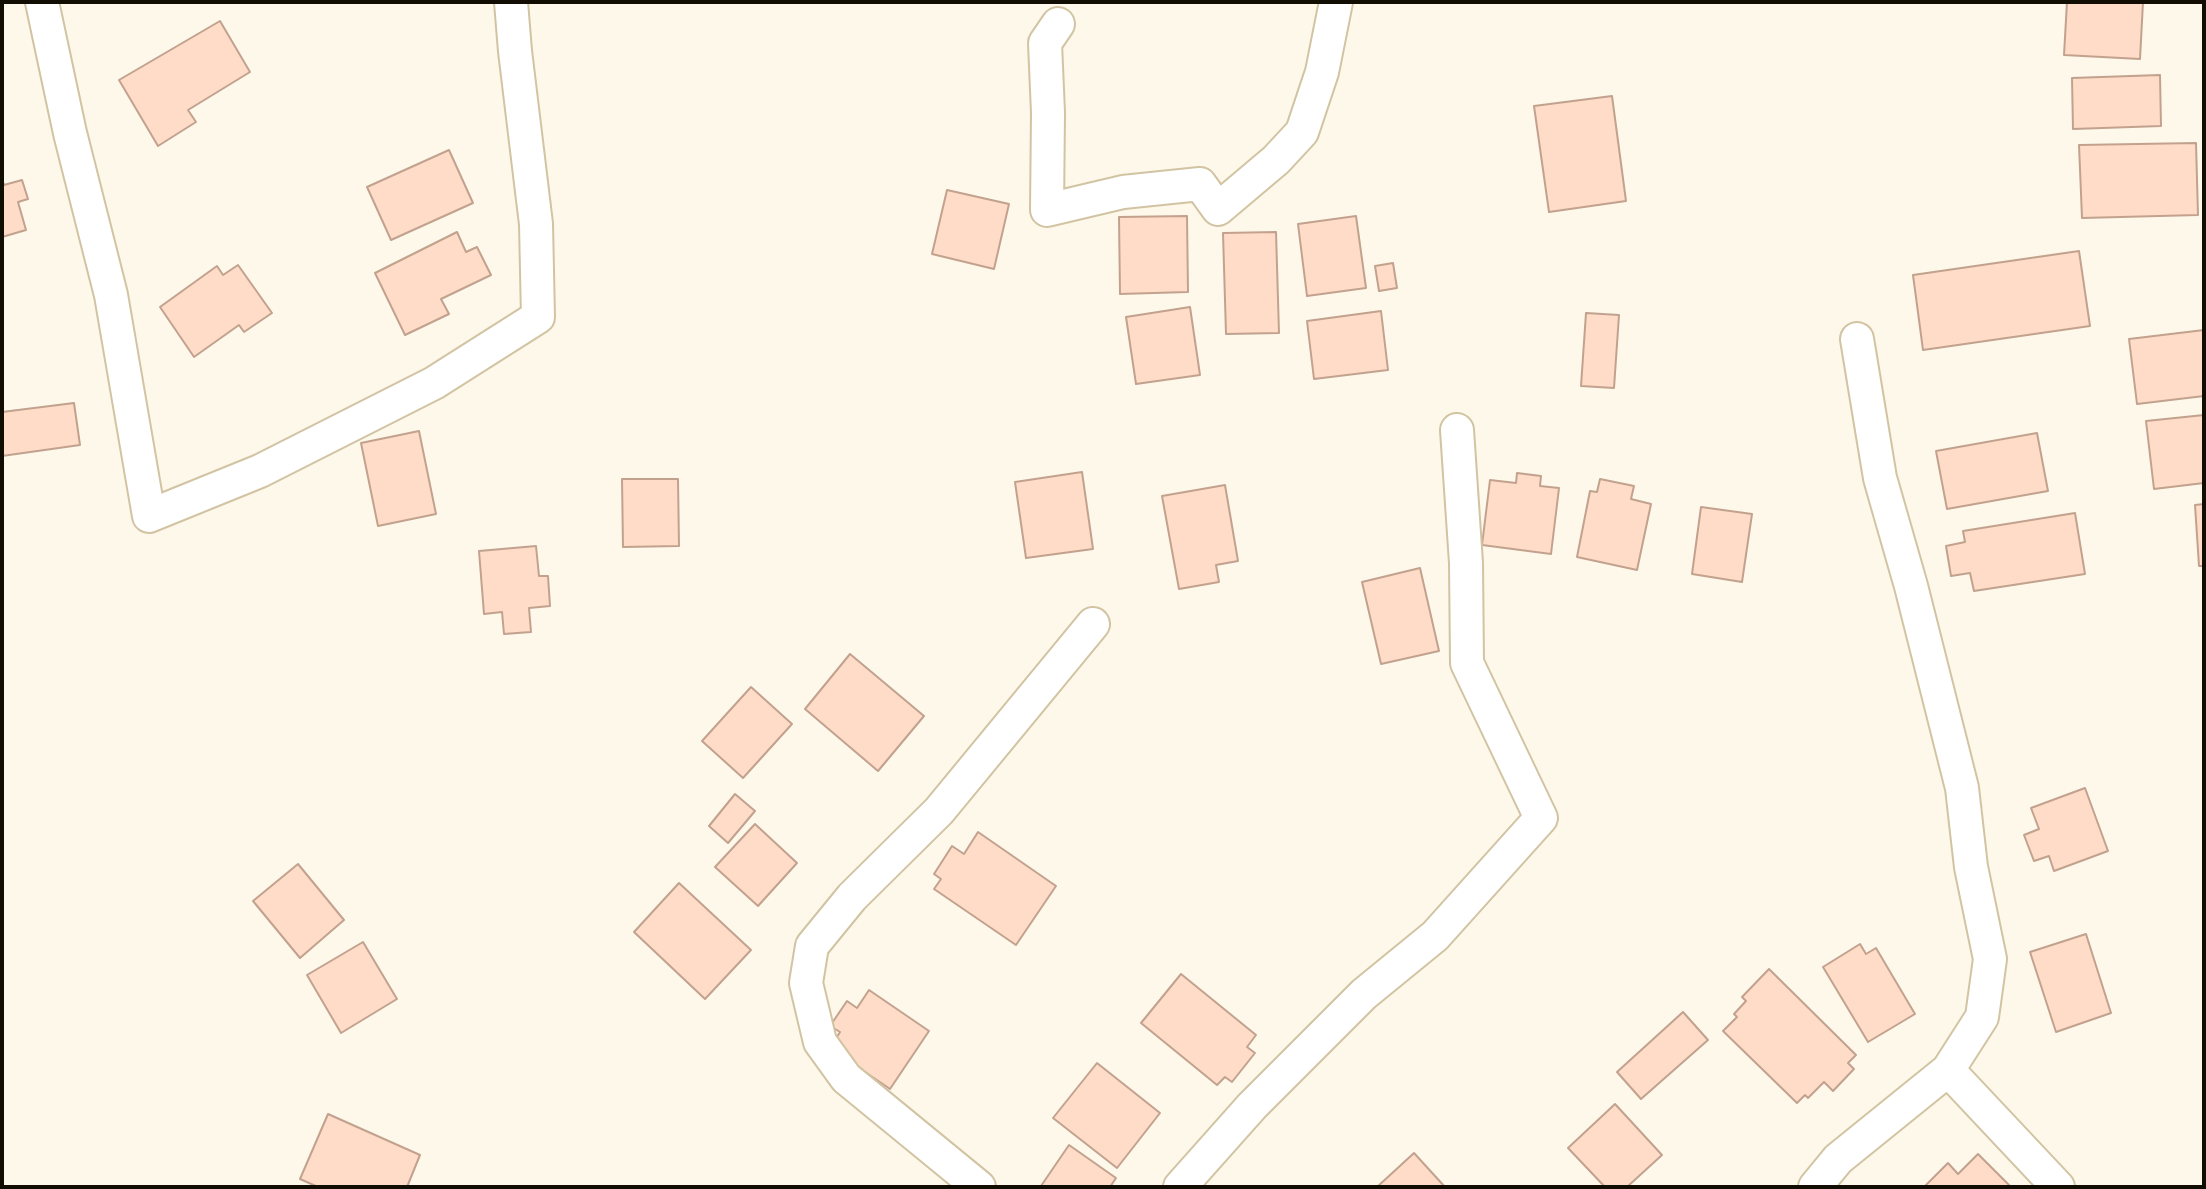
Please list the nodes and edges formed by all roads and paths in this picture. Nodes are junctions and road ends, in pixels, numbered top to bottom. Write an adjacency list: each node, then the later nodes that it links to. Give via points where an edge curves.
1 (42, 2): 2 (street, via 111,295 149,516 260,471 434,383 538,317 536,224)
2 (511, 2)
3 (1336, 2): 4 (street, via 1322,72 1302,132 1218,209 1200,184 1123,192 1047,210 1045,43)
4 (1058, 24)
5 (1857, 339): 8 (street, via 1880,478 1962,788 1990,959 1982,1017)
6 (1457, 430): 10 (street, via 1467,663 1541,818 1435,936 1364,994)
7 (1093, 624): 9 (street, via 939,811 852,897 812,946 806,983 820,1042 846,1078)
8 (1948, 1070): 11 (street, via 1838,1159); 12 (street)
9 (979, 1187)
10 (1180, 1187)
11 (1815, 1187)
12 (2058, 1187)

